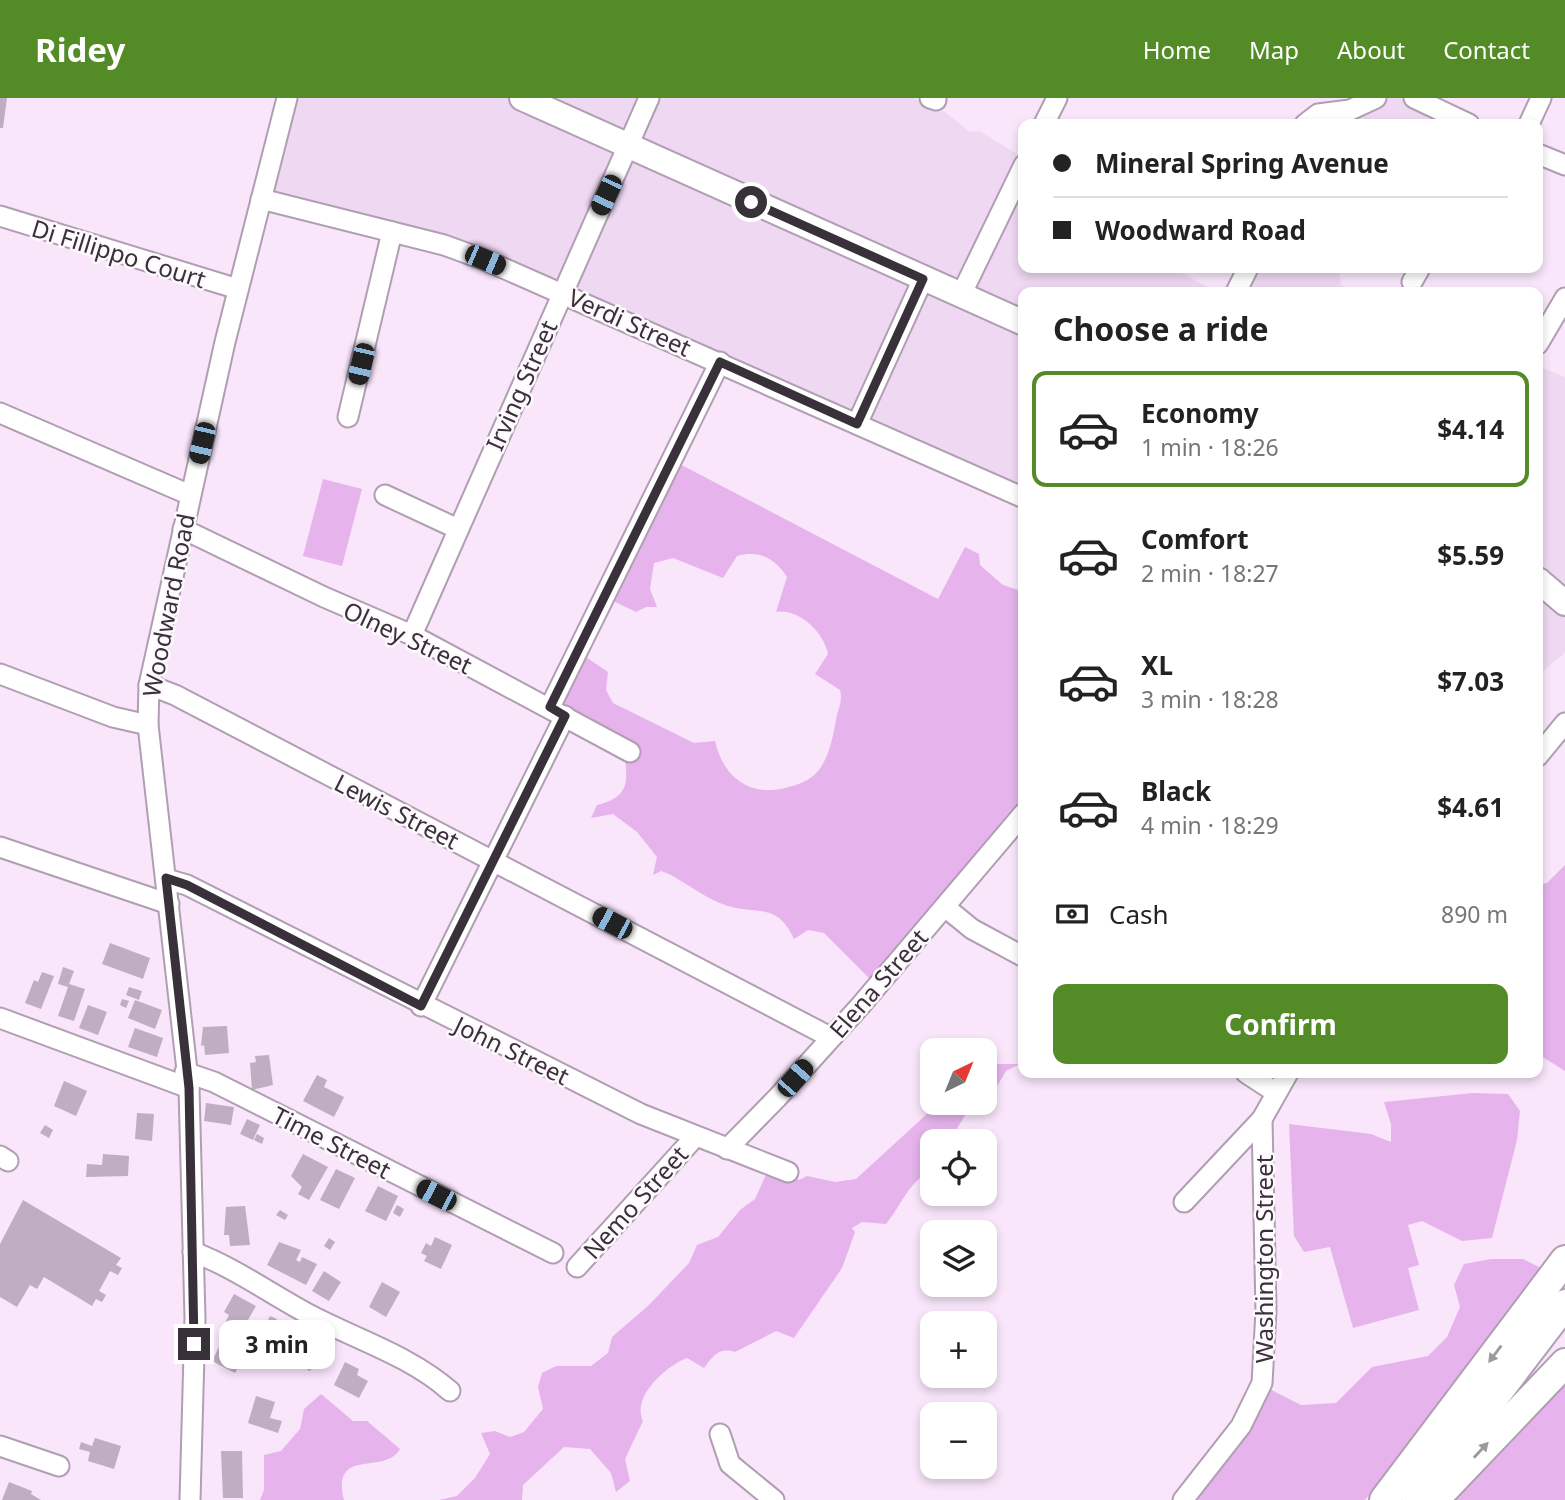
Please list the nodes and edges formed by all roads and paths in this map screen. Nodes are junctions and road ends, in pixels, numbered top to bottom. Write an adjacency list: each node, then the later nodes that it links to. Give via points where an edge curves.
1 (287, 98): 16 (street, Woodward Road)
2 (522, 98): 12 (main road)
3 (649, 98): 12 (street, Irving Street)
4 (1057, 98): 8 (street)
5 (1377, 98): 9 (street)
6 (1414, 98): 10 (street)
7 (1541, 98): 11 (street)
8 (1046, 119)
9 (1312, 119)
10 (1458, 119)
11 (1531, 119)
12 (628, 146): 19 (main road); 21 (street, Irving Street)
13 (1543, 156): 14 (street)
14 (1565, 165)
15 (1018, 177): 22 (street)
16 (261, 199): 18 (street, Verdi Street); 20 (street, Woodward Road)
17 (0, 216): 20 (street, Di Fillippo Court)
18 (392, 232): 21 (street, Verdi Street, via 444,244); 28 (street)
19 (923, 279): 22 (main road); 29 (street)
20 (239, 289): 30 (street, Woodward Road)
21 (562, 292): 26 (street, Verdi Street); 34 (street, Irving Street)
22 (961, 295): 24 (main road)
23 (1565, 298): 25 (street)
24 (1018, 320)
25 (1543, 335)
26 (720, 362): 29 (street, Verdi Street); 40 (street)
27 (0, 413): 30 (street)
28 (348, 417)
29 (857, 424): 32 (street, Verdi Street)
30 (190, 495): 33 (street, Woodward Road)
31 (385, 495): 34 (street)
32 (1018, 495)
33 (183, 528): 37 (street, Olney Street); 39 (street, Woodward Road)
34 (458, 529): 37 (street, Irving Street)
35 (1543, 584): 36 (main road)
36 (1565, 603)
37 (412, 635): 40 (street, Olney Street)
38 (0, 674): 42 (street, via 113,717)
39 (149, 685): 42 (street, Woodward Road); 47 (street, Lewis Street)
40 (557, 711): 44 (street, Olney Street); 47 (street)
41 (1565, 723): 43 (street)
42 (148, 725): 48 (street, Woodward Road)
43 (1543, 750)
44 (630, 752)
45 (1018, 820): 50 (street, Elena Street)
46 (0, 847): 49 (street)
47 (492, 860): 52 (street); 54 (street, Lewis Street)
48 (166, 878): 49 (street, Woodward Road); 52 (street, John Street)
49 (169, 904): 57 (street, Woodward Road)
50 (945, 907): 51 (street, via 972,929); 54 (street, Elena Street)
51 (1018, 954)
52 (421, 1006): 60 (street, John Street)
53 (0, 1018): 57 (street, Time Street)
54 (830, 1037): 61 (street, Elena Street)
55 (1254, 1078): 58 (street)
56 (1285, 1078): 58 (street)
57 (187, 1080): 65 (street, Woodward Road); 66 (street, Time Street, via 214,1082)
58 (1275, 1092): 59 (street)
59 (1262, 1119): 63 (street); 78 (street, Washington Street, via 1266,1311 1262,1383 1241,1426)
60 (694, 1138): 61 (street, John Street); 68 (street, Nemo Street)
61 (727, 1149): 62 (street, John Street)
62 (788, 1172)
63 (1184, 1202)
64 (1565, 1242): 70 (highway)
65 (193, 1252): 72 (street, via 403,1360); 76 (street, Woodward Road)
66 (553, 1253)
67 (1565, 1260): 70 (highway)
68 (577, 1266)
69 (1565, 1304): 80 (highway)
70 (1522, 1317): 79 (highway, one-way to 79)
71 (1565, 1363): 81 (highway, one-way to 71)
72 (450, 1391)
73 (720, 1434): 77 (street, via 730,1464)
74 (0, 1446): 75 (street)
75 (59, 1466)
76 (190, 1500)
77 (774, 1500)
78 (1184, 1500)
79 (1384, 1500)
80 (1416, 1500)
81 (1435, 1500)

